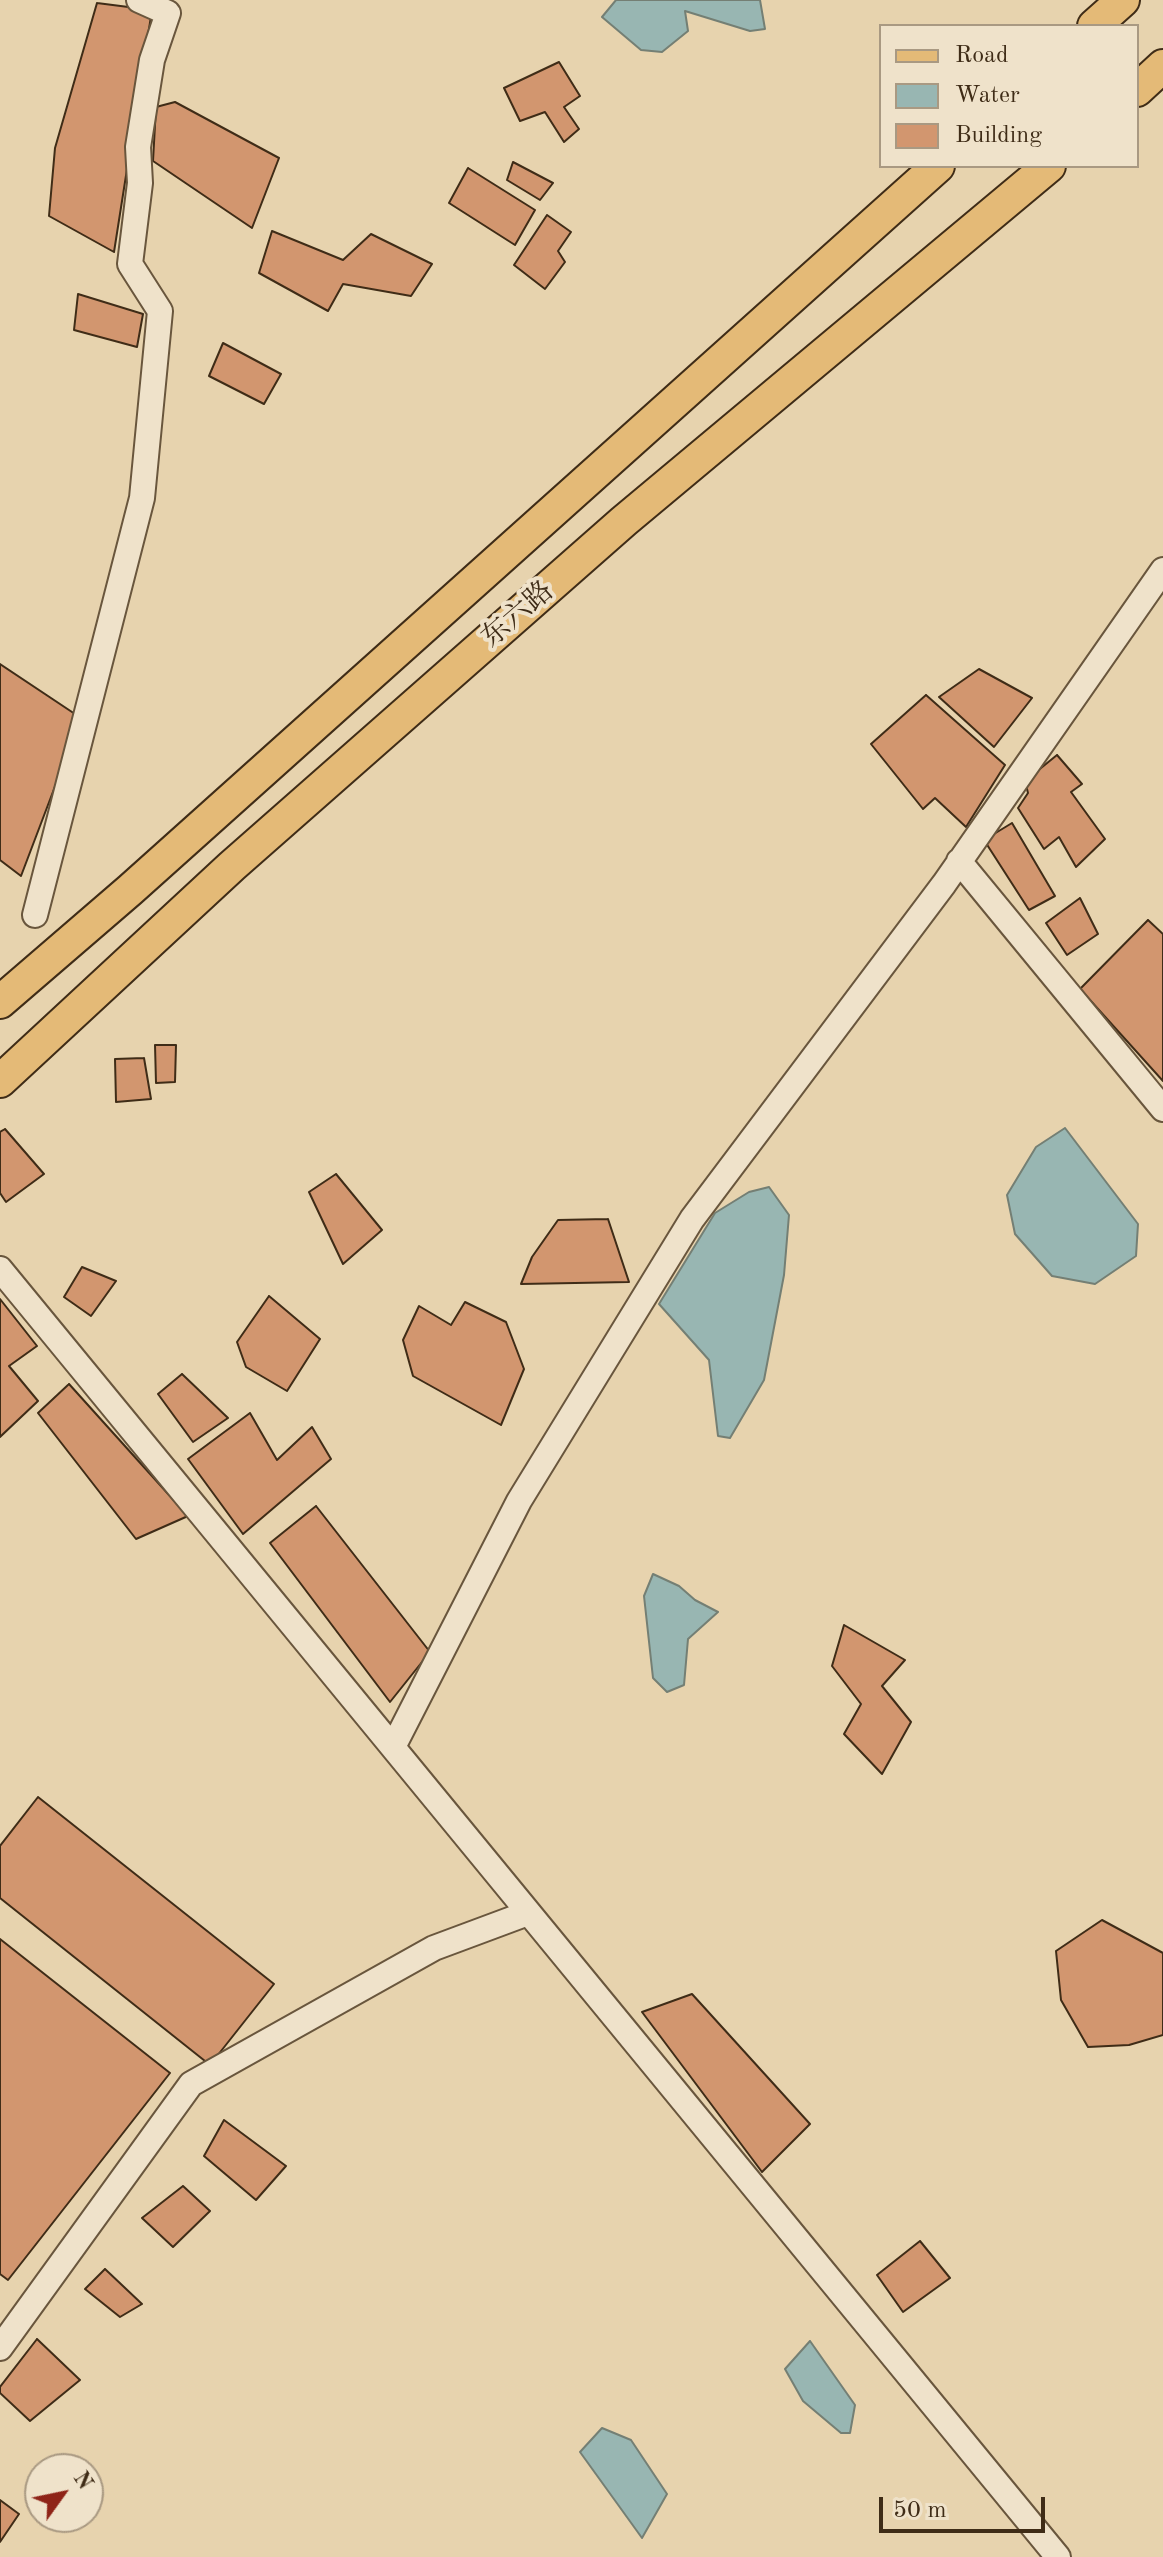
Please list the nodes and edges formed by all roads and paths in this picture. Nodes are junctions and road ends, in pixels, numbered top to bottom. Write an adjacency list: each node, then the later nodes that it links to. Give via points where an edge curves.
1 (139, 0): 10 (street, via 168,13 152,60 138,147 140,183 130,264 160,311 142,498)
2 (1123, 0): 3 (main road)
3 (1096, 24)
4 (1163, 66): 5 (main road)
5 (1139, 88)
6 (936, 168): 11 (main road, 东六路)
7 (1047, 168): 12 (main road, 东六路, via 624,521 232,866)
8 (1163, 570): 9 (street)
9 (959, 861): 13 (street); 15 (street, via 692,1219 519,1501)
10 (35, 915)
11 (0, 1002)
12 (0, 1081)
13 (1163, 1109)
14 (0, 1269): 15 (street)
15 (393, 1747): 16 (street)
16 (528, 1913): 17 (street, via 434,1948 191,2084); 18 (street)
17 (0, 2348)
18 (1058, 2557)

